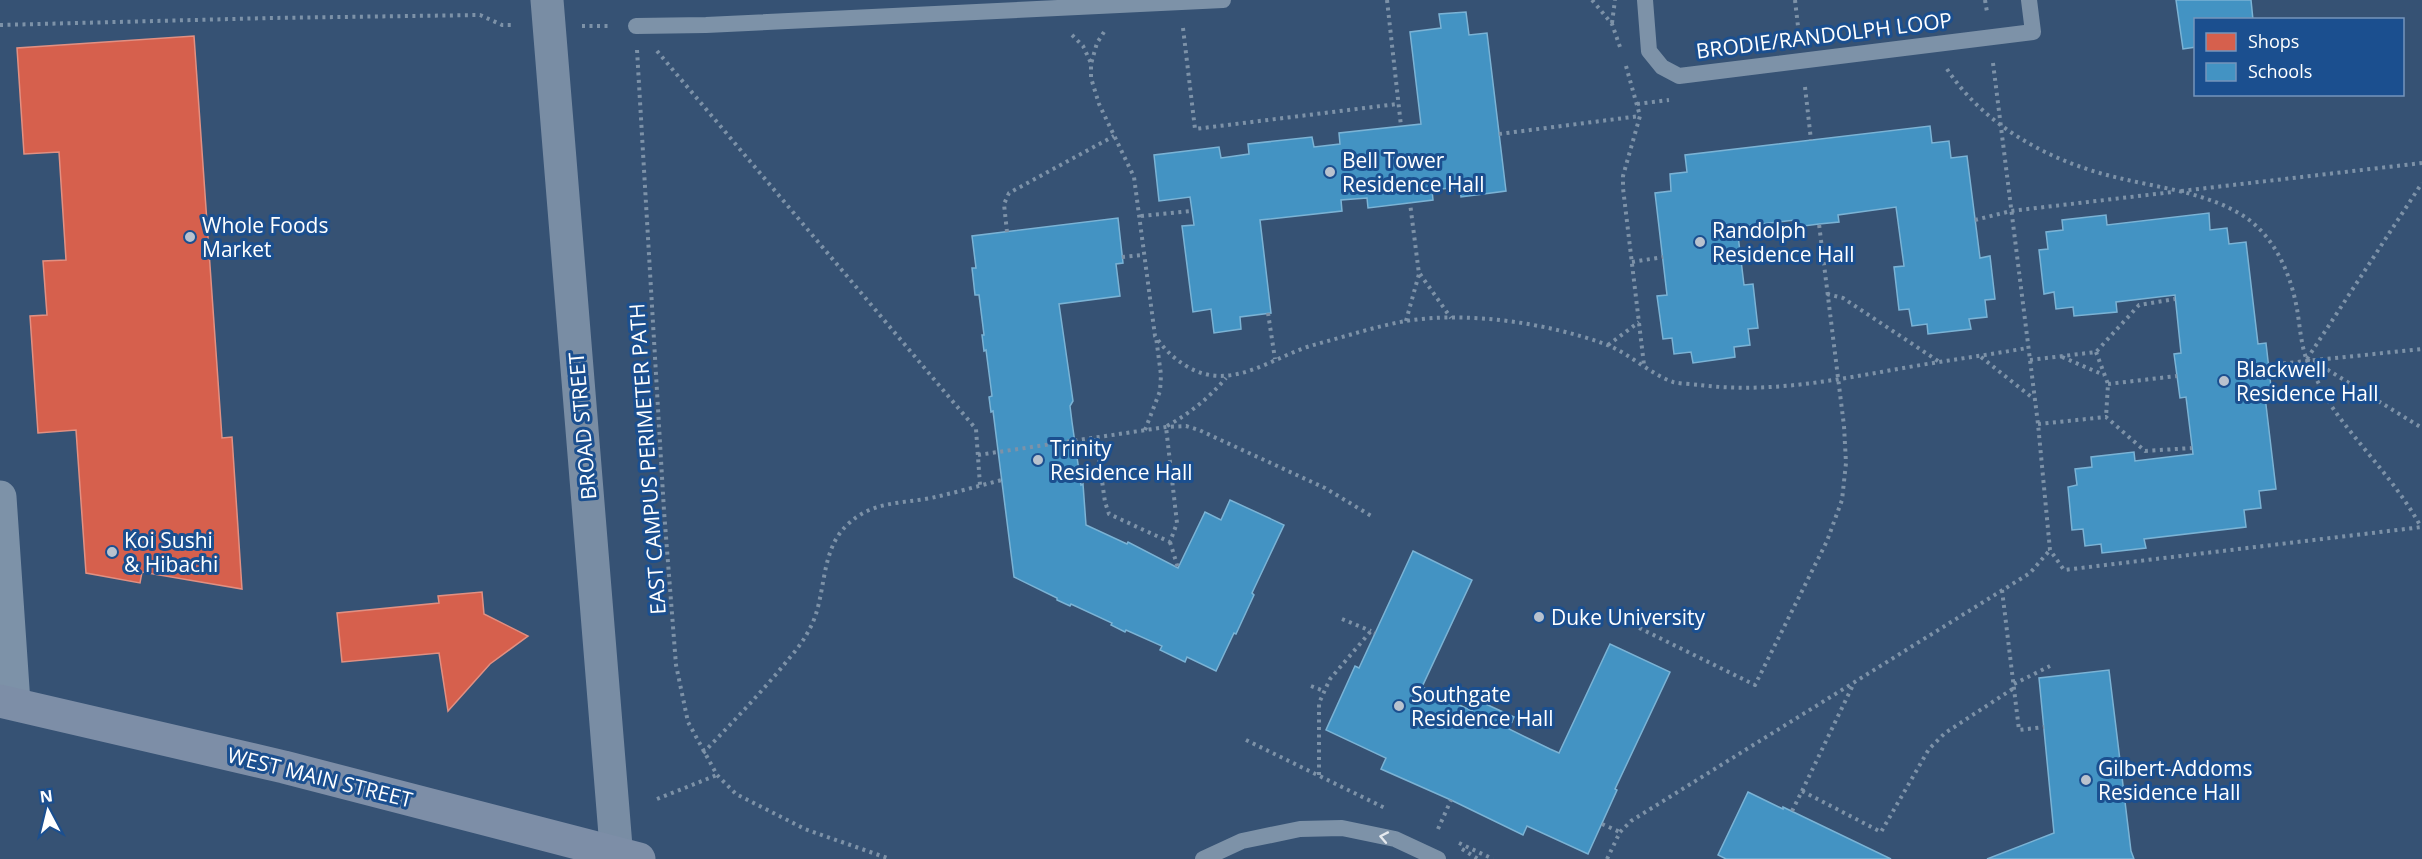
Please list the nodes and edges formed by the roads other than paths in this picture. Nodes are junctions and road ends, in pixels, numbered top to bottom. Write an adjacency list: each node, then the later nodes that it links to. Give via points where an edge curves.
1 (1223, 0): 5 (lane)
2 (1645, 0): 3 (lane, BRODIE/RANDOLPH LOOP, via 1649,51 1662,67 1679,76 2033,32)
3 (2029, 0)
4 (548, 13): 8 (street, BROAD STREET)
5 (636, 26)
6 (0, 497): 7 (street)
7 (7, 702): 8 (main road, WEST MAIN STREET, via 284,766)
8 (624, 857)
9 (1203, 859): 10 (lane, one-way to 9, via 1395,839 1342,828 1300,829 1242,841)
10 (1438, 859)

